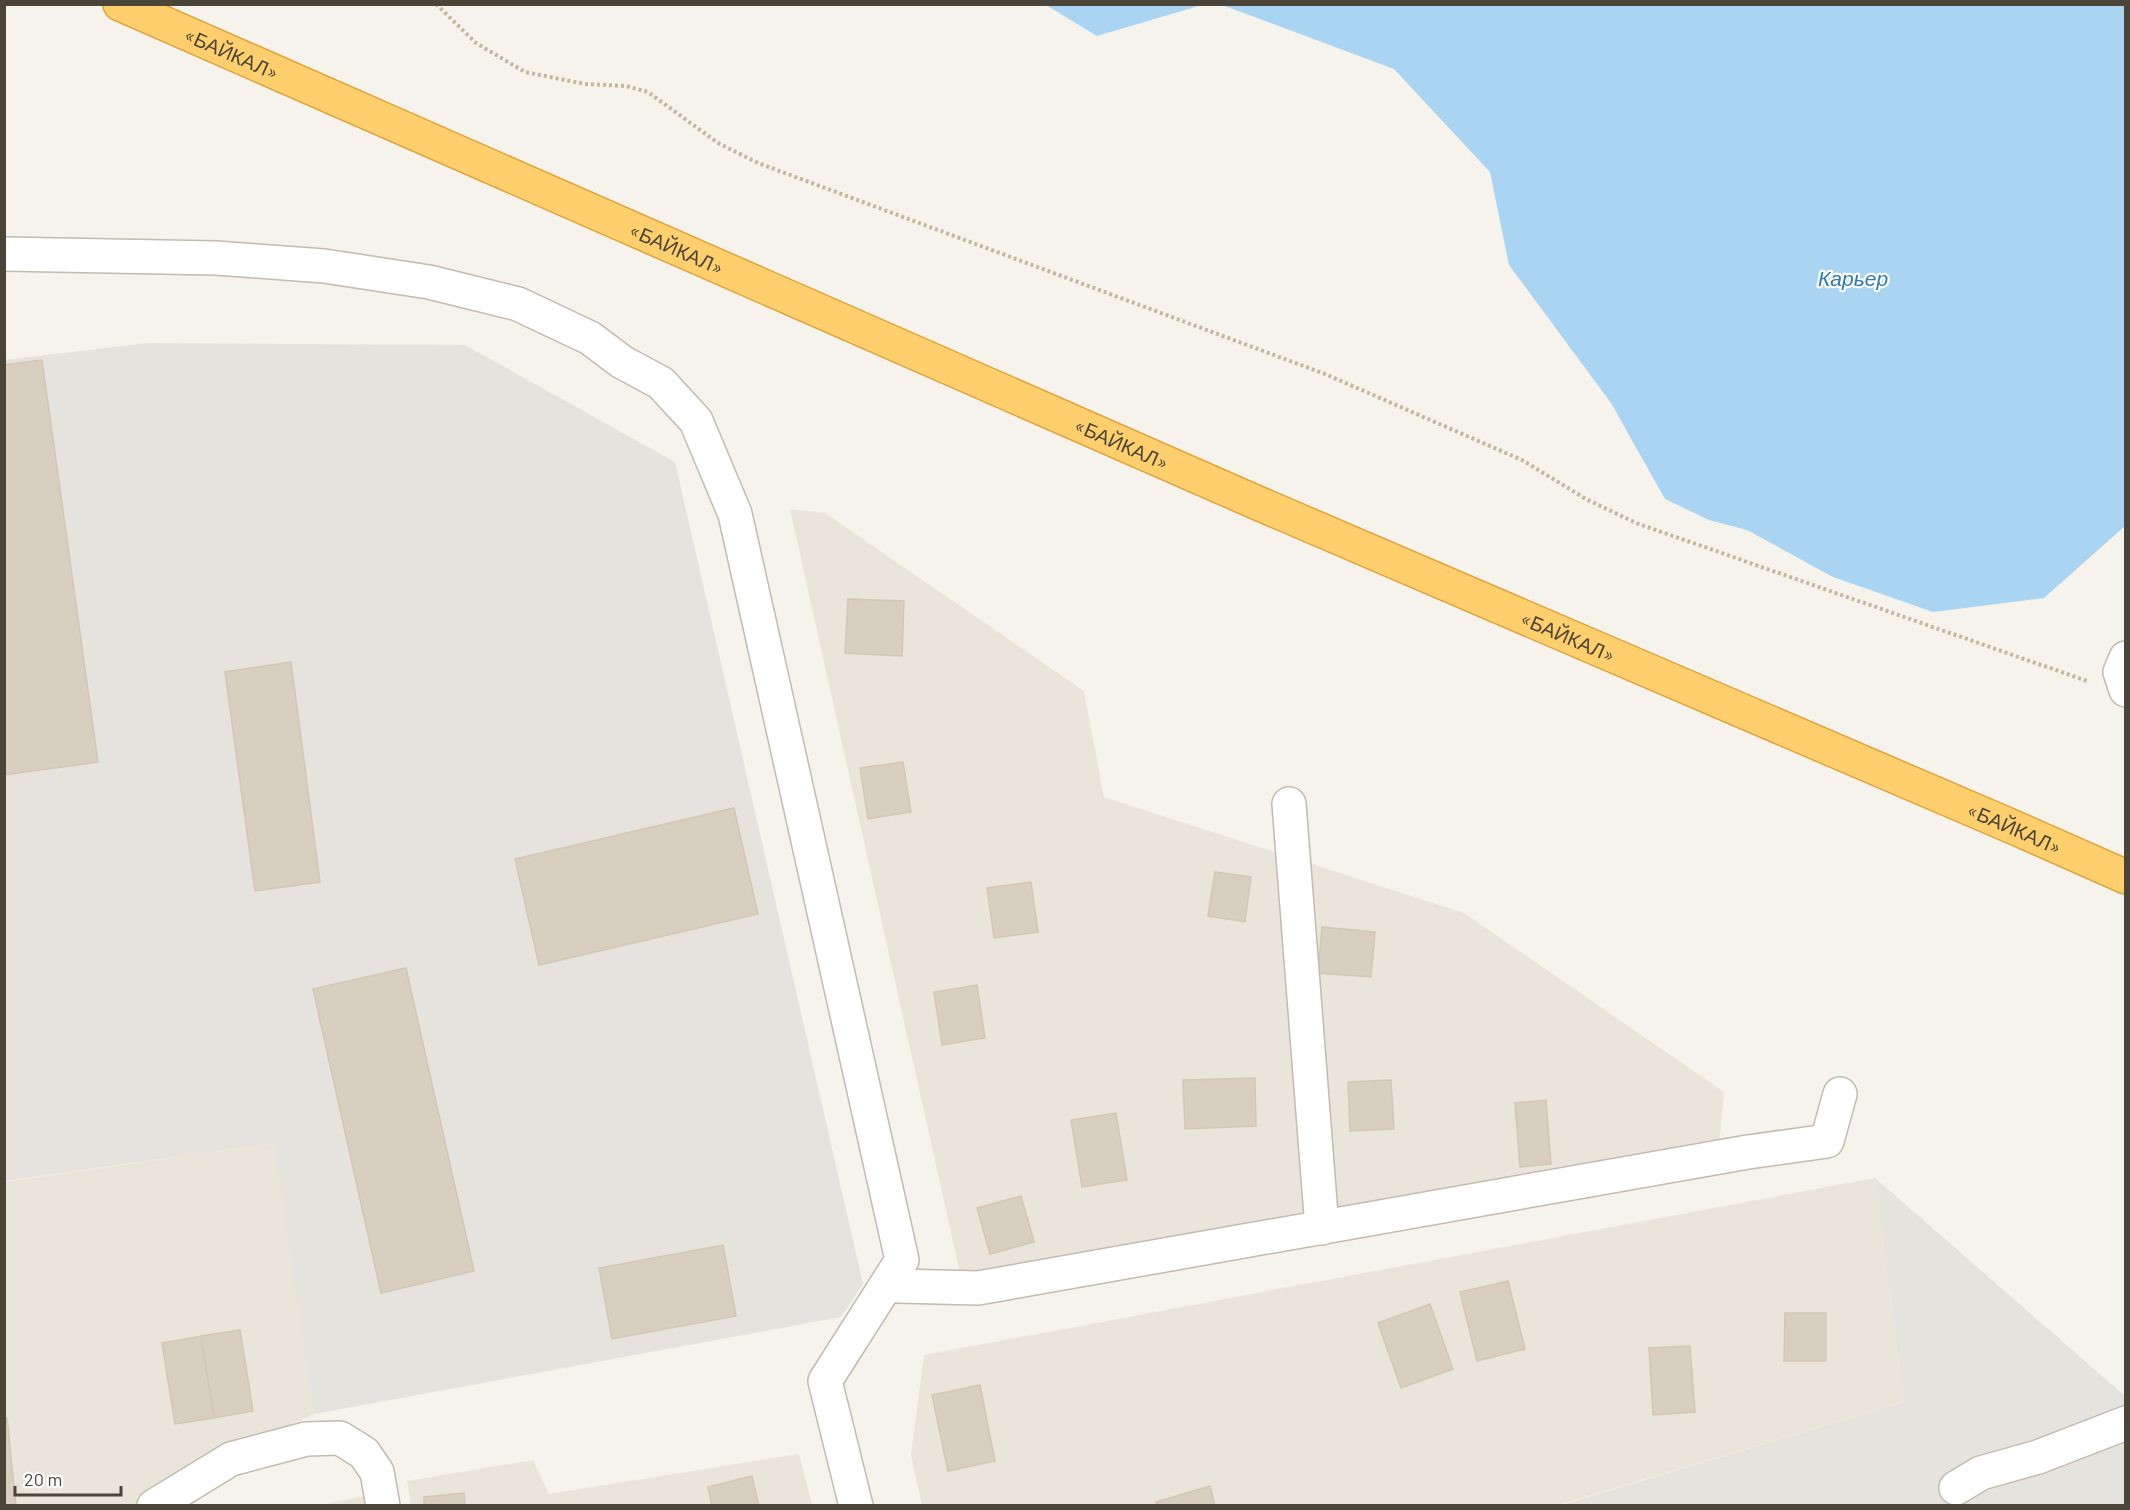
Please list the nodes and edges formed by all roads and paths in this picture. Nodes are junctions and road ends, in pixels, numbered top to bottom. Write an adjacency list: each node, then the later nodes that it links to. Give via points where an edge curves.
1 (120, 4): 8 (highway, «БАЙКАЛ», via 1260,504)
2 (436, 4): 5 (path, via 476,43 525,72 648,92 718,143 758,163 1325,374 1522,460 1635,523)
3 (4, 254): 11 (street, via 216,258 324,266 429,282 518,304 590,338 622,362 661,383 696,422 735,514)
4 (2126, 658): 6 (street, via 2120,672)
5 (2092, 683)
6 (2126, 690)
7 (1289, 804): 10 (street)
8 (2126, 877)
9 (1840, 1094): 10 (street, via 1827,1141)
10 (1322, 1228): 11 (street, via 978,1288 898,1286)
11 (895, 1272): 16 (street, via 825,1381)
12 (2126, 1424): 13 (street, via 2038,1457 1981,1473)
13 (1956, 1488)
14 (154, 1506): 15 (street, via 231,1459 306,1439 340,1438 364,1453 377,1472)
15 (383, 1506)
16 (856, 1506)

